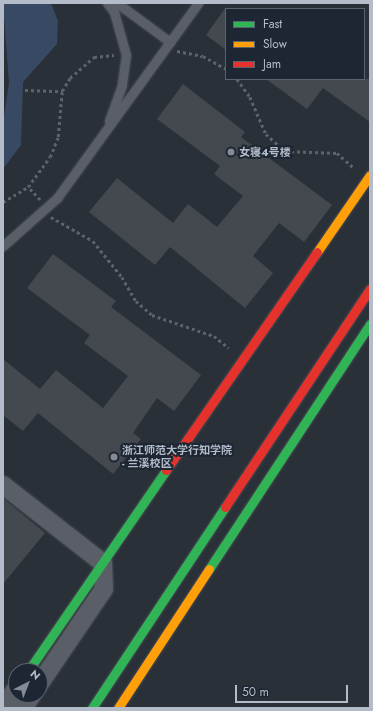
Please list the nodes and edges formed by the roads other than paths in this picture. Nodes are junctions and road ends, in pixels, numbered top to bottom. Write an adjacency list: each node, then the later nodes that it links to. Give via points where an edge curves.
1 (107, 3): 5 (lane, via 114,12 126,55 122,85)
2 (117, 3): 4 (lane)
3 (198, 3): 4 (lane)
4 (167, 45): 5 (lane)
5 (105, 132): 7 (lane, via 57,198)
6 (369, 177): 11 (street)
7 (3, 246)
8 (370, 289): 14 (street)
9 (370, 324): 15 (street)
10 (3, 485): 11 (street)
11 (103, 562): 12 (street); 13 (street, via 104,589)
12 (34, 663)
13 (48, 671)
14 (92, 708)
15 (118, 708)

